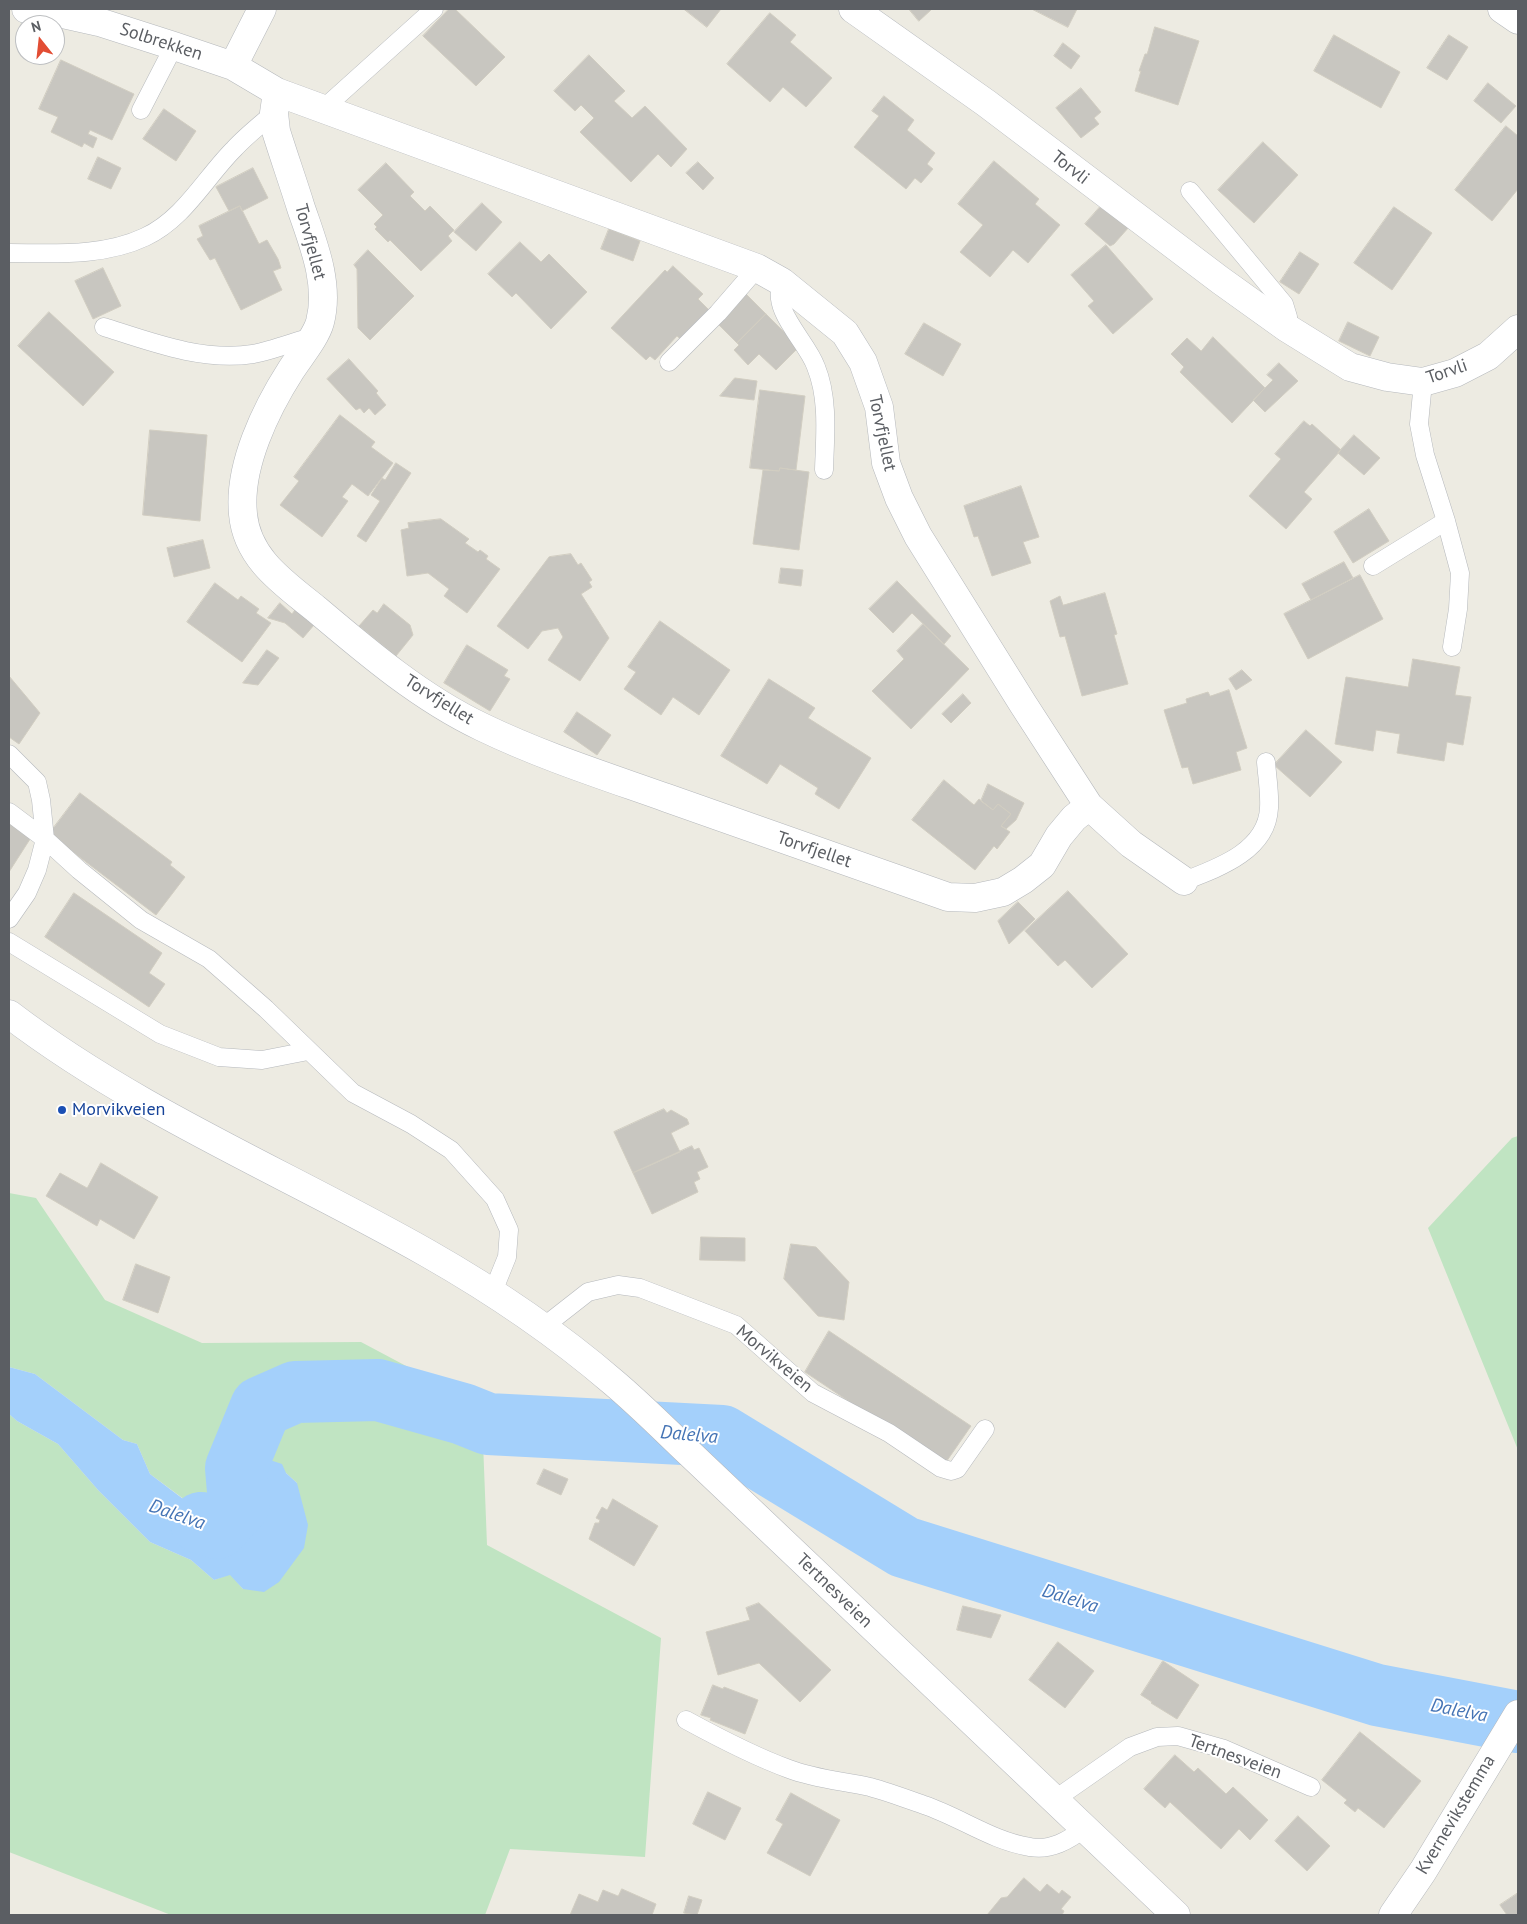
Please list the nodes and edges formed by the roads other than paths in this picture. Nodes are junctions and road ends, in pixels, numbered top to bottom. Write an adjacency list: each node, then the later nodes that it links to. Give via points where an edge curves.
1 (26, 9): 7 (street, Solbrekken, via 99,22)
2 (262, 9): 8 (street)
3 (434, 9): 10 (lane)
4 (853, 9): 17 (street, Torvli, via 986,103 1119,206)
5 (1502, 9): 6 (street)
6 (1518, 20)
7 (174, 46): 8 (street, Solbrekken); 11 (lane)
8 (233, 66): 9 (street, Torvfjellet)
9 (275, 102): 10 (street, Torvfjellet); 13 (lane, via 189,202 145,237 114,247 78,253); 19 (street, Torvfjellet, via 276,131 322,281 323,306 319,325)
10 (323, 109): 14 (street, Torvfjellet)
11 (141, 110)
12 (1190, 190): 17 (lane, via 1284,304)
13 (9, 253)
14 (758, 268): 15 (street, Torvfjellet); 20 (lane)
15 (782, 282): 22 (lane, via 778,291 790,325 816,364 821,381 825,416); 28 (street, Torvfjellet, via 845,333 863,362 879,407 886,463 918,536)
16 (104, 328): 19 (lane, via 188,351 222,356 254,354)
17 (1287, 328): 21 (street, Torvli, via 1350,367)
18 (1518, 329): 21 (street, Torvli, via 1488,356 1456,373)
19 (312, 337): 28 (street, Torvfjellet, via 274,396 251,454 243,488 243,515 249,540 258,557 280,579 372,656 432,698 481,727 560,760 948,897 975,898 1002,892 1023,880 1042,865 1059,836)
20 (669, 362)
21 (1423, 382): 23 (lane, via 1419,424)
22 (824, 470)
23 (1446, 521): 24 (lane); 25 (lane, via 1460,573)
24 (1373, 566)
25 (1452, 647)
26 (9, 754): 30 (lane, via 37,782)
27 (1266, 762): 31 (lane, Torvfjellet, via 1269,808 1264,828 1240,855 1221,867)
28 (1089, 806): 31 (street, Torvfjellet, via 1131,844)
29 (9, 812): 30 (lane)
30 (45, 839): 32 (lane, via 28,893); 35 (lane, via 141,920 209,959)
31 (1184, 882)
32 (9, 919)
33 (9, 942): 35 (lane, via 160,1034 219,1057 262,1060)
34 (9, 1014): 36 (street, via 42,1039 132,1095 427,1253)
35 (308, 1050): 36 (lane, via 353,1093 451,1150 495,1199 509,1230 507,1258)
36 (492, 1294): 37 (street)
37 (542, 1328): 38 (lane, Morvikveien, via 588,1292 618,1285 640,1288 736,1325 814,1393 889,1433 941,1468 957,1469); 42 (street, Tertnesveien, via 614,1382)
38 (985, 1429)
39 (1518, 1714): 45 (street, Kvernevikstemma)
40 (686, 1720): 43 (lane, via 790,1770 871,1788 927,1805 998,1838 1031,1848 1067,1841)
41 (1311, 1787): 42 (lane, Tertnesveien, via 1224,1750 1178,1736 1157,1737 1130,1747)
42 (1054, 1800): 43 (street, Tertnesveien)
43 (1085, 1828): 44 (street, Tertnesveien)
44 (1176, 1915)
45 (1393, 1915)

